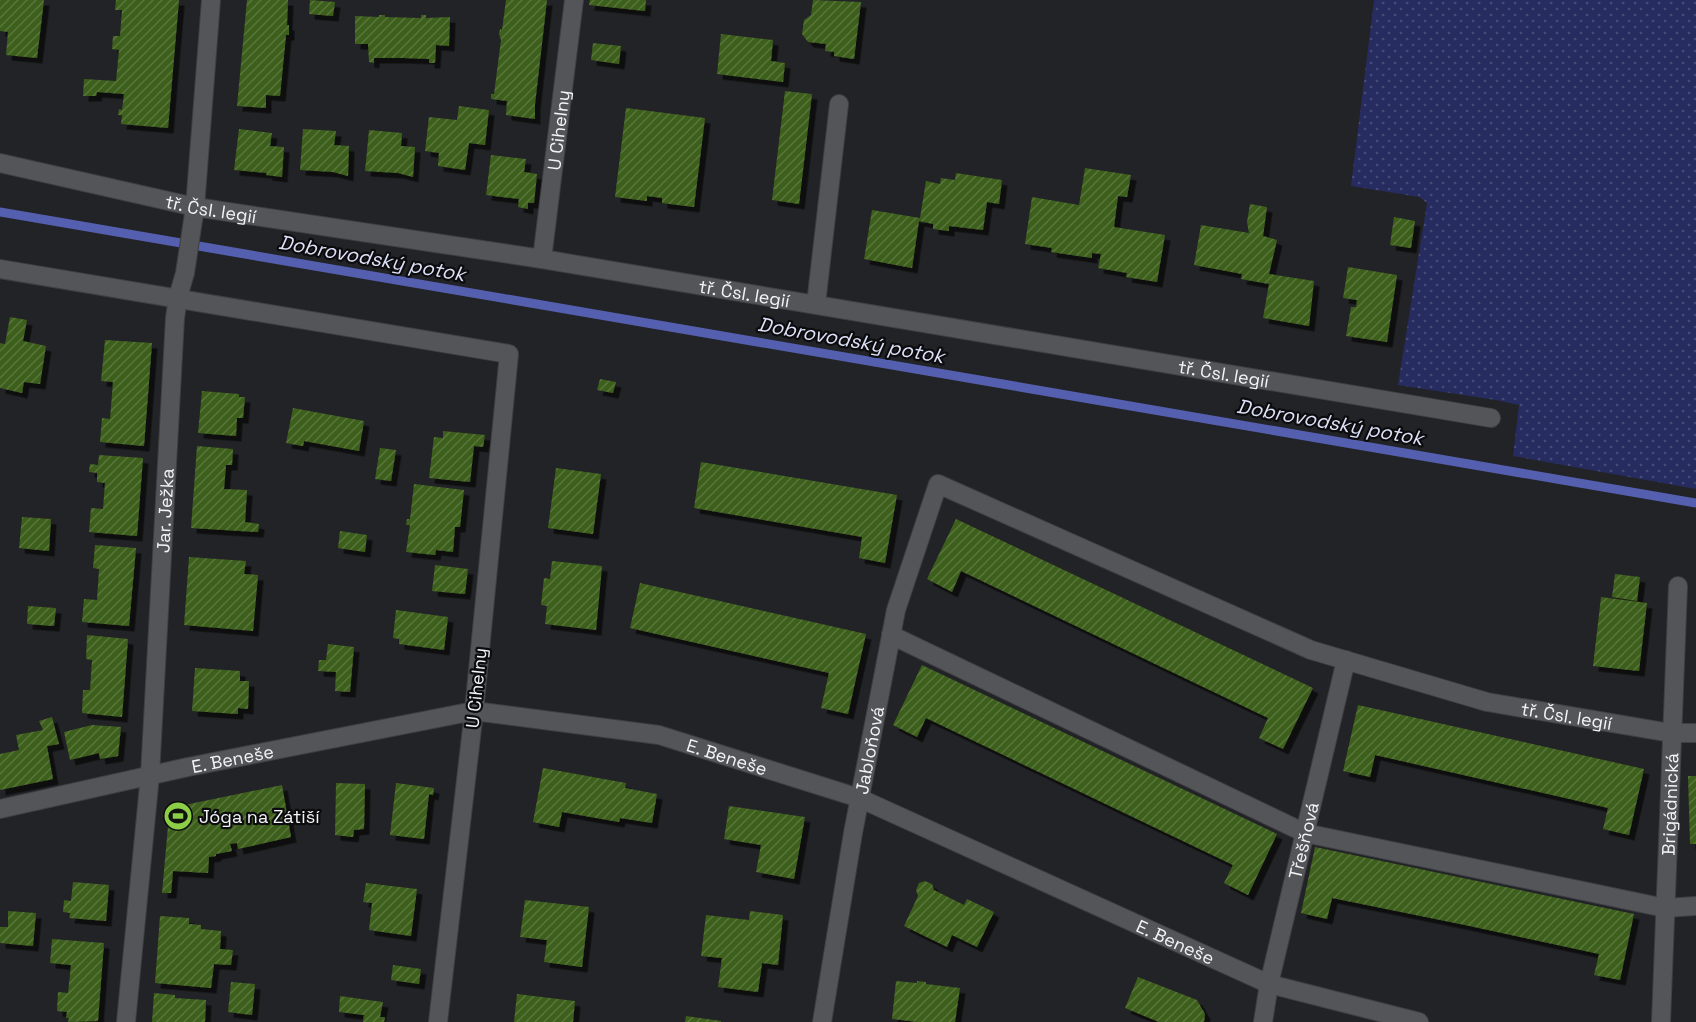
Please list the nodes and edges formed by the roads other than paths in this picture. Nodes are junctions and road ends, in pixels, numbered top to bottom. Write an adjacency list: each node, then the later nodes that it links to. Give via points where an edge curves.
1 (211, 0): 5 (street, Jar. Ježka)
2 (574, 0): 6 (street, U Cihelny)
3 (839, 104): 9 (street)
4 (0, 164): 5 (street, tř. Čsl. legií)
5 (195, 207): 6 (street, tř. Čsl. legií); 8 (street, Jar. Ježka)
6 (542, 259): 9 (street, tř. Čsl. legií)
7 (0, 269): 8 (street)
8 (178, 297): 15 (street, U Cihelny, via 509,354); 18 (street, Jar. Ježka)
9 (816, 304): 10 (street, tř. Čsl. legií)
10 (1491, 418)
11 (938, 484): 13 (street, Jabloňová); 14 (street, tř. Čsl. legií, via 1301,645)
12 (1678, 586): 16 (street, Brigádnická)
13 (891, 635): 19 (street, Jabloňová); 21 (street)
14 (1346, 660): 16 (street, tř. Čsl. legií, via 1487,702); 21 (street, Třešňová)
15 (474, 711): 18 (street, E. Beneše); 19 (street, E. Beneše, via 659,735); 26 (street, U Cihelny)
16 (1671, 733): 17 (street, tř. Čsl. legií); 23 (street, Brigádnická)
17 (1696, 733)
18 (150, 775): 20 (street, E. Beneše); 25 (street, Jar. Ježka)
19 (859, 798): 24 (street, E. Beneše); 27 (street, Jabloňová)
20 (0, 809)
21 (1305, 833): 23 (street); 24 (street, Třešňová)
22 (1696, 906): 23 (street)
23 (1665, 908): 30 (street, Brigádnická)
24 (1269, 984): 28 (street, Třešňová); 29 (street, E. Beneše)
25 (126, 1022)
26 (438, 1022)
27 (822, 1022)
28 (1263, 1022)
29 (1419, 1022)
30 (1661, 1022)

